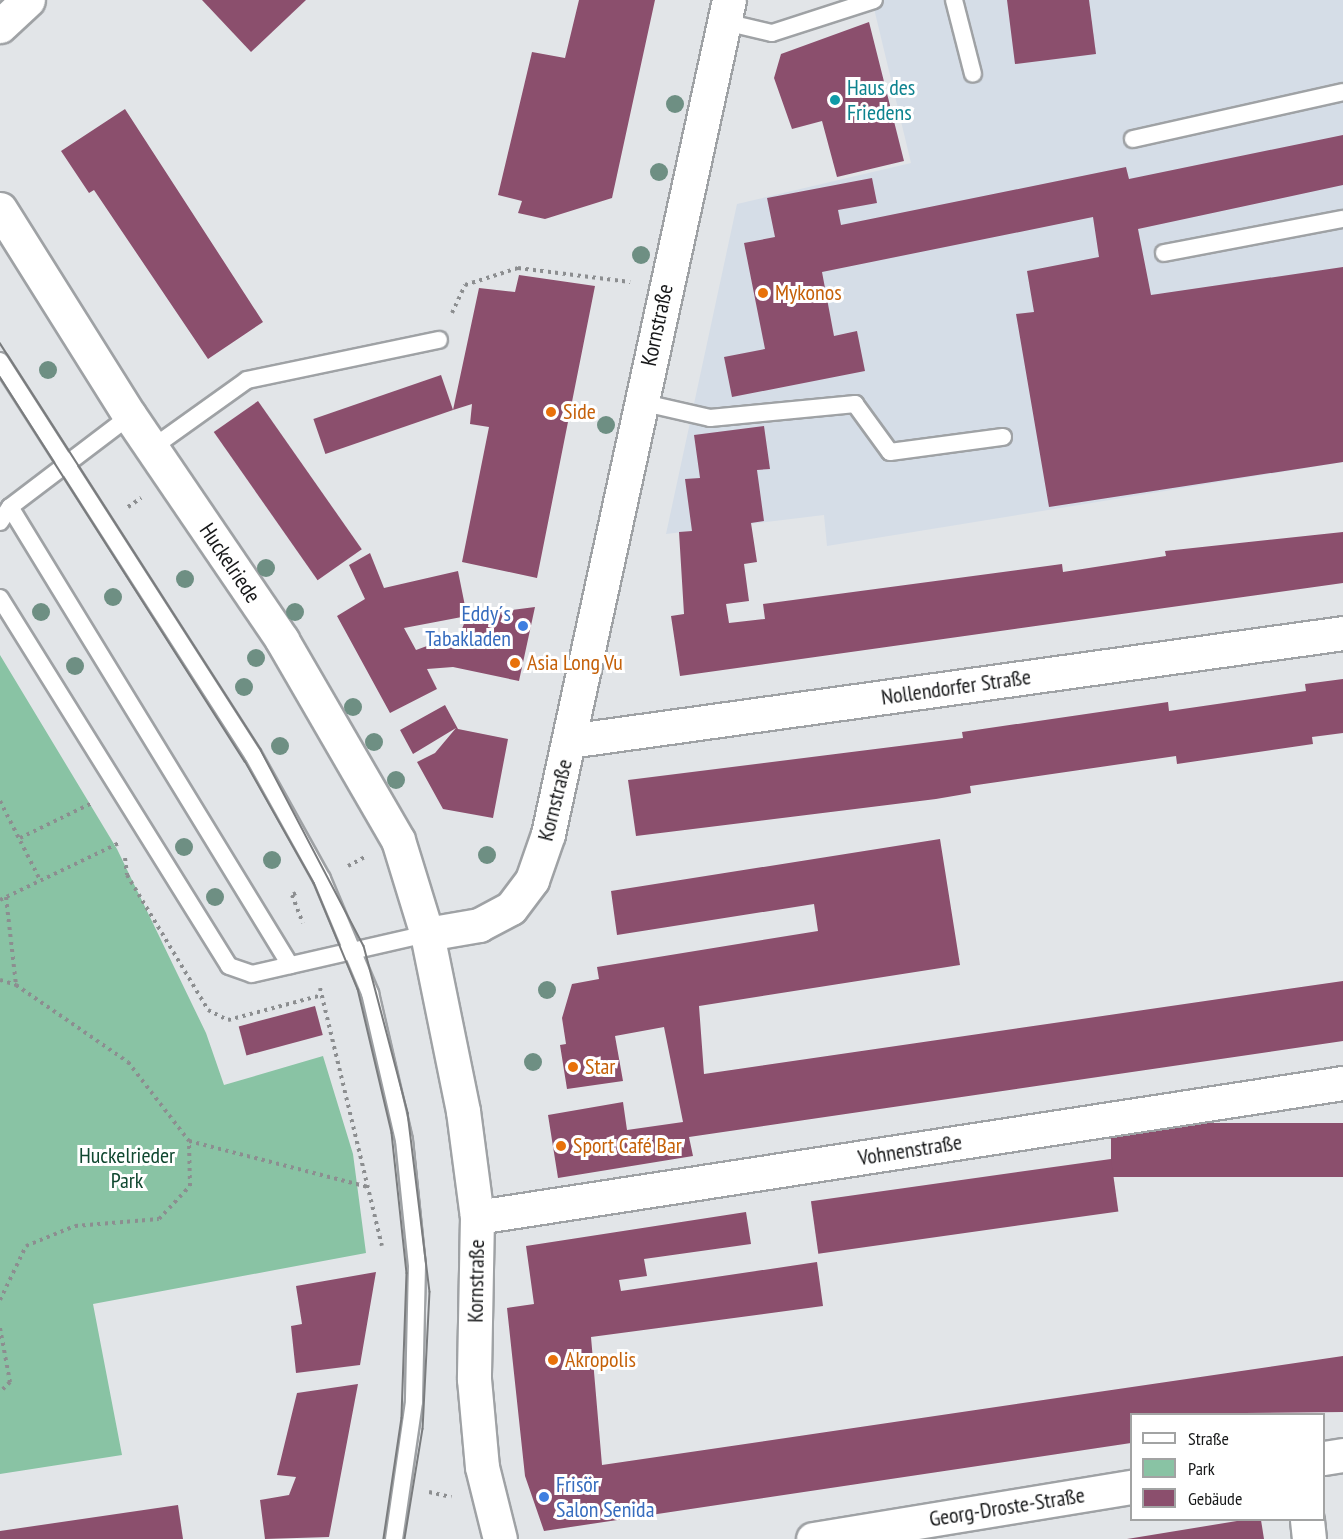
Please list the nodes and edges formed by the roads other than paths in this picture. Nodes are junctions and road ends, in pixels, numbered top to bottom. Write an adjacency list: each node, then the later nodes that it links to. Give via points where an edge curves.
1 (28, 0): 5 (street)
2 (874, 0): 4 (lane, via 772,33)
3 (954, 0): 6 (lane)
4 (727, 11): 14 (street, Kornstraße)
5 (0, 26)
6 (973, 74)
7 (1343, 92): 8 (lane)
8 (1133, 139)
9 (0, 209): 15 (street, Huckelriede)
10 (1343, 219): 11 (lane)
11 (1164, 253)
12 (439, 340): 17 (lane, via 247,380)
13 (0, 361): 18 (lane)
14 (640, 402): 16 (lane, via 710,418 855,404 890,452); 23 (street, Kornstraße)
15 (130, 416): 17 (street, Huckelriede); 18 (lane)
16 (1004, 437)
17 (152, 448): 24 (street, Huckelriede, via 282,640 388,823)
18 (66, 463): 19 (lane); 25 (lane, via 253,755)
19 (10, 507): 20 (lane); 26 (lane)
20 (0, 522)
21 (0, 598): 26 (lane, via 229,966 252,974)
22 (1343, 633): 23 (street, Nollendorfer Straße)
23 (569, 741): 24 (street, Kornstraße, via 548,834 532,880 511,908 479,925)
24 (427, 934): 25 (lane); 28 (street, Kornstraße, via 464,1111)
25 (354, 949): 26 (lane); 35 (lane, via 391,1070 417,1254 414,1402)
26 (290, 965)
27 (1343, 1083): 28 (street, Vohnenstraße)
28 (477, 1216): 34 (street, Kornstraße, via 474,1379 482,1467)
29 (1343, 1455): 30 (street)
30 (1325, 1458)
31 (1130, 1487): 33 (street, Georg-Droste-Straße)
32 (1307, 1521): 37 (street)
33 (931, 1529): 36 (street, Georg-Droste-Straße)
34 (494, 1538)
35 (394, 1539)
36 (813, 1539)
37 (1310, 1539)

